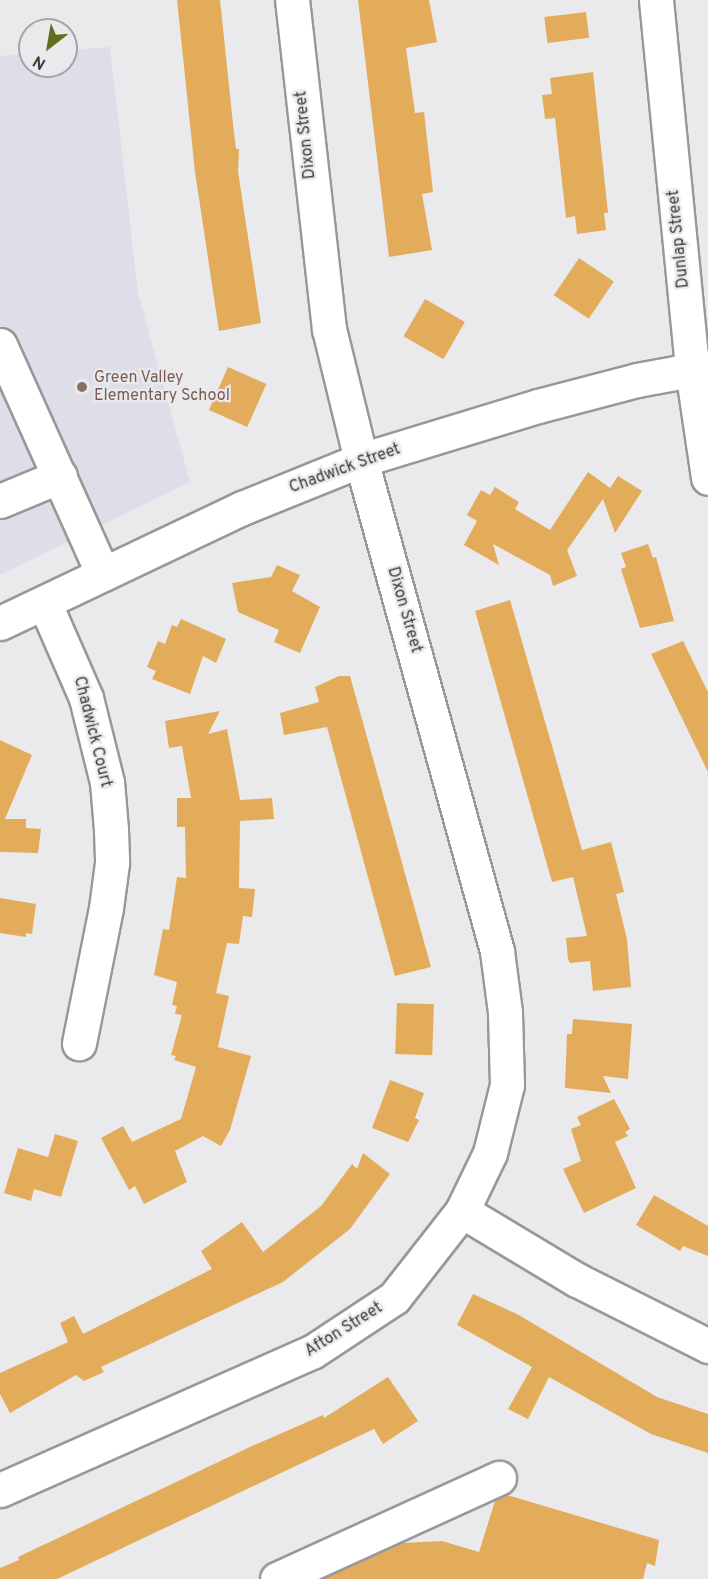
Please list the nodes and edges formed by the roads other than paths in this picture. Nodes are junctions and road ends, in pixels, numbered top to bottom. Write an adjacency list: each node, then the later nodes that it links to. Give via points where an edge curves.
1 (292, 0): 5 (street, Dixon Street, via 329,329)
2 (656, 0): 4 (street, Dunlap Street)
3 (0, 345): 6 (street)
4 (700, 368): 5 (street, Chadwick Street, via 538,406); 7 (street, Dunlap Street)
5 (361, 460): 9 (street, Chadwick Street, via 242,508); 13 (street, Dixon Street, via 497,951 505,1012 507,1085 490,1153)
6 (60, 476): 8 (street); 9 (street)
7 (708, 478)
8 (0, 501)
9 (103, 574): 10 (street, Chadwick Street)
10 (45, 603): 11 (street, Chadwick Street); 12 (street, Chadwick Court, via 86,698 107,782 111,830 112,863 106,908)
11 (0, 624)
12 (79, 1043)
13 (462, 1211): 14 (street, via 577,1280); 16 (street, Afton Street, via 410,1281 364,1321 312,1352)
14 (708, 1346)
15 (499, 1478): 17 (street)
16 (0, 1490)
17 (277, 1579)

